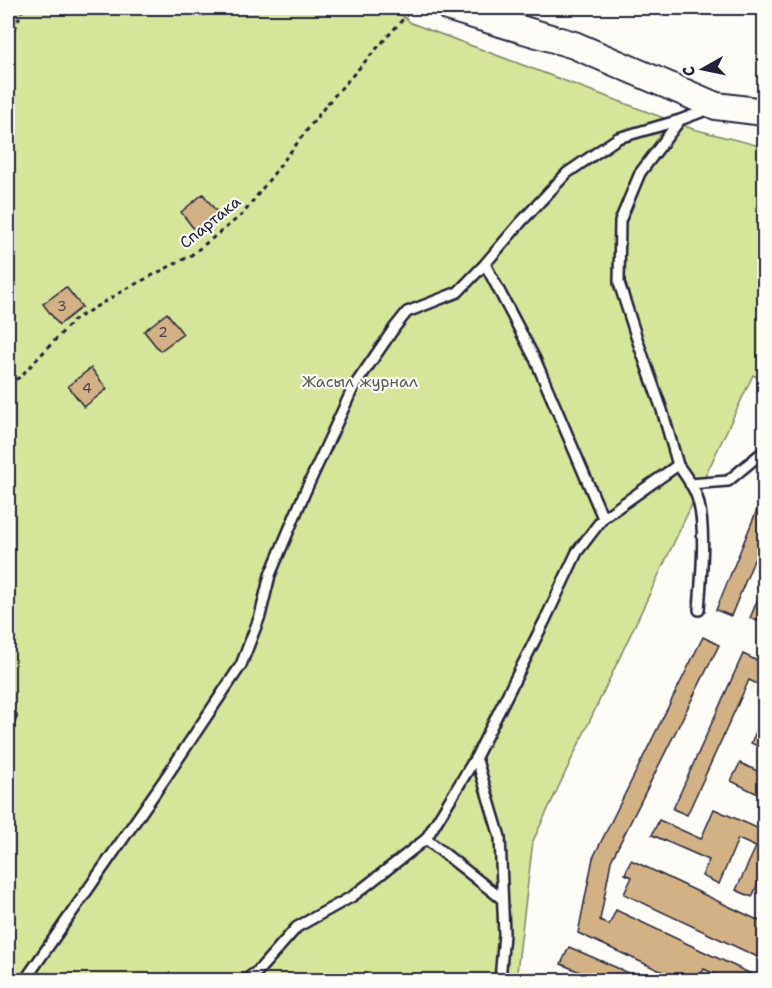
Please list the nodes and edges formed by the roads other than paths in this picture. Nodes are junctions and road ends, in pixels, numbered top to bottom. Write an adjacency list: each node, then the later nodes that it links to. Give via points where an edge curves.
1 (450, 8): 2 (street, via 574,45)
2 (716, 106): 3 (street); 4 (lane)
3 (765, 112)
4 (680, 120): 5 (lane, via 618,138 567,173); 7 (lane, via 640,173 620,221 620,283)
5 (485, 264): 9 (lane, via 535,359); 15 (lane, via 458,292 407,312 353,388 270,575 260,616 240,665)
6 (765, 451): 8 (lane, via 728,481)
7 (678, 465): 8 (lane); 9 (lane)
8 (690, 484): 10 (lane, via 702,526)
9 (603, 518): 11 (lane, via 576,552)
10 (699, 610)
11 (476, 757): 12 (lane); 13 (lane, via 500,837)
12 (426, 839): 13 (lane); 14 (lane, via 353,896 297,927)
13 (502, 898): 18 (lane)
14 (258, 971): 16 (lane); 17 (lane)
15 (25, 981)
16 (245, 981)
17 (255, 981)
18 (500, 981)

